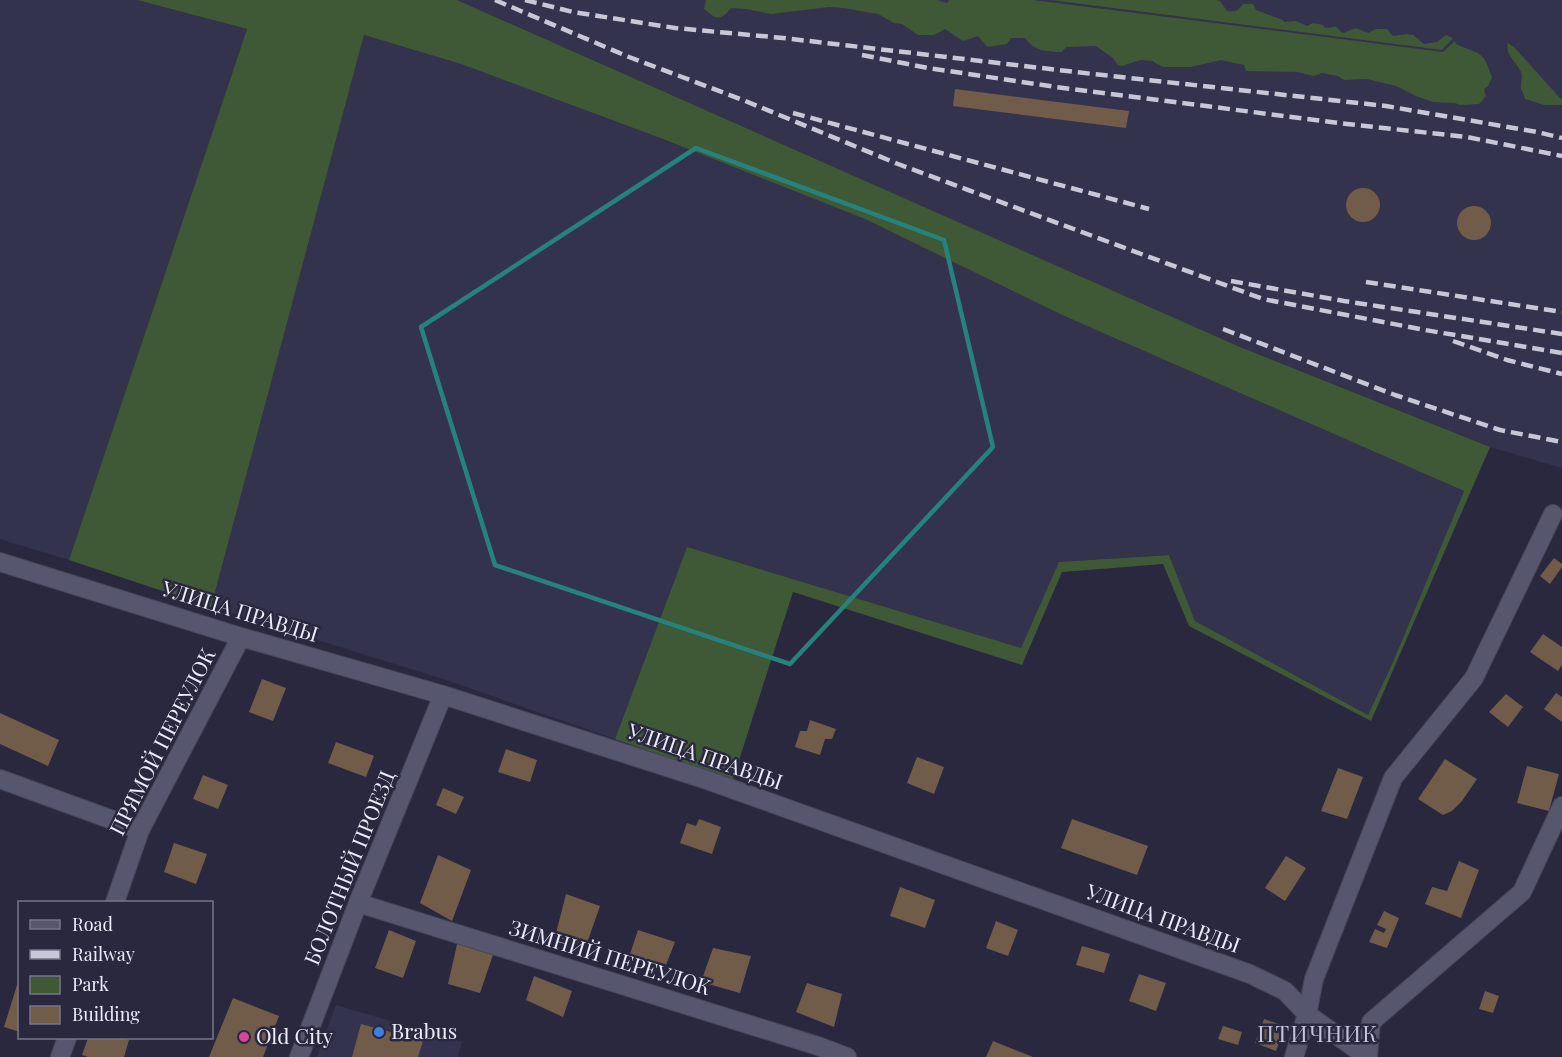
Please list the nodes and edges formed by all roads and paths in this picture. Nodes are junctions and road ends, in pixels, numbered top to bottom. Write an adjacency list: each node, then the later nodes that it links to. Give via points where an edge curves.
1 (1553, 514): 10 (street, via 1474,678 1393,778 1314,979)
2 (0, 562): 3 (street, УЛИЦА ПРАВДЫ)
3 (241, 637): 4 (street, УЛИЦА ПРАВДЫ); 7 (street, ПРЯМОЙ ПЕРЕУЛОК)
4 (443, 695): 9 (street, БОЛОТНЫЙ ПРОЕЗД); 10 (street, УЛИЦА ПРАВДЫ, via 707,780 1250,974 1285,992)
5 (0, 779): 7 (street)
6 (1562, 806): 16 (street, via 1522,892 1371,1022)
7 (140, 830): 8 (street, ПРЯМОЙ ПЕРЕУЛОК)
8 (116, 901)
9 (358, 903): 13 (street, БОЛОТНЫЙ ПРОЕЗД); 14 (street, ЗИМНИЙ ПЕРЕУЛОК)
10 (1308, 1014): 15 (street); 16 (street, УЛИЦА ПРАВДЫ)
11 (67, 1039): 12 (street)
12 (60, 1057)
13 (299, 1057)
14 (847, 1057)
15 (1294, 1057)
16 (1367, 1057)

